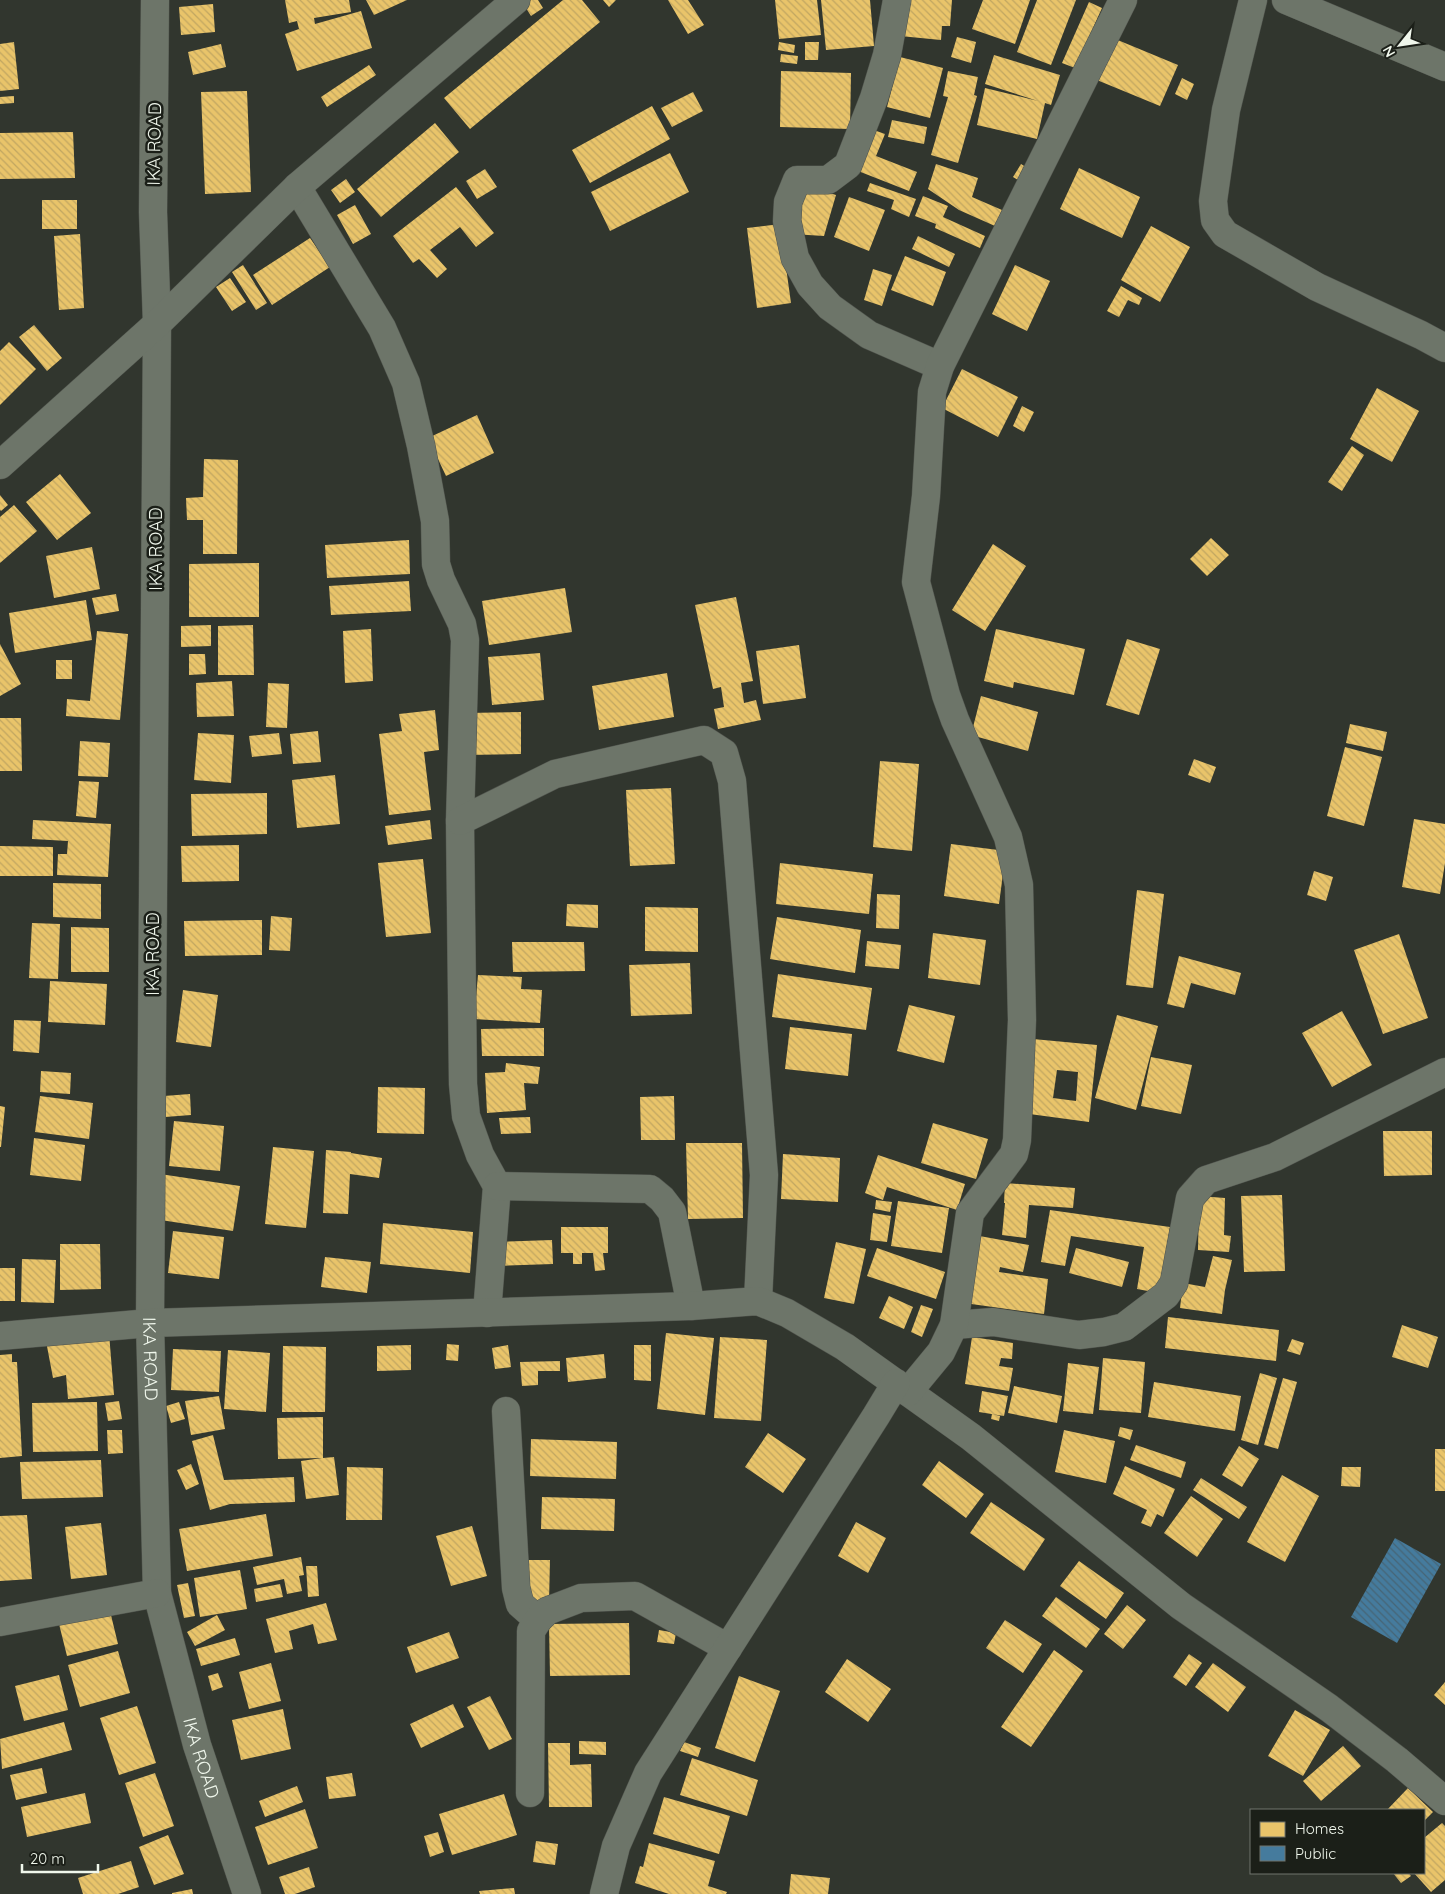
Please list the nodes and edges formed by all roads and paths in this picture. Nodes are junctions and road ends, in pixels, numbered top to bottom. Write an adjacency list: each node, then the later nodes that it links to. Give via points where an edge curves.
1 (155, 0): 9 (street, IKA ROAD, via 153,212)
2 (516, 0): 8 (street)
3 (896, 0): 11 (street, via 887,55 848,165 828,180 797,180 788,202 787,221 795,258 810,285 830,307 869,335)
4 (1123, 0): 11 (street)
5 (1253, 0): 10 (street, via 1226,110 1213,201 1215,220 1225,234 1317,287)
6 (1286, 0): 7 (street)
7 (1445, 66)
8 (296, 187): 9 (street); 13 (street, via 382,328 406,383 435,521 436,564 462,624 465,640)
9 (157, 324): 12 (street); 19 (street, IKA ROAD)
10 (1445, 348)
11 (940, 366): 20 (street, via 932,392 926,496 916,582 954,720 1008,837 1019,885 1021,1010 1017,1140 1014,1154 970,1212)
12 (0, 465)
13 (460, 821): 15 (street, via 466,1116 480,1155); 16 (street, via 555,774 704,740 724,753 732,780 764,1175)
14 (1445, 1072): 20 (street, via 1275,1157 1206,1180 1190,1198 1174,1283 1166,1295 1124,1327 1079,1335 993,1322)
15 (497, 1186): 17 (street, via 650,1189 672,1212); 18 (street)
16 (758, 1302): 17 (street); 22 (street, via 787,1313 836,1342)
17 (691, 1306): 18 (street)
18 (487, 1313): 19 (street)
19 (150, 1323): 21 (street); 24 (street, IKA ROAD)
20 (954, 1324): 22 (street, via 941,1352)
21 (0, 1336)
22 (902, 1388): 27 (street, via 876,1416); 29 (street, via 971,1437 1180,1606 1329,1708 1398,1760)
23 (506, 1411): 25 (street, via 516,1588 520,1604)
24 (158, 1593): 26 (street); 30 (street, IKA ROAD, via 197,1744)
25 (538, 1620): 27 (street, via 547,1611 581,1598 635,1596); 28 (street, via 531,1631)
26 (0, 1622)
27 (728, 1648): 31 (street, via 648,1773 616,1846)
28 (530, 1793)
29 (1445, 1801)
30 (247, 1894)
31 (604, 1894)

